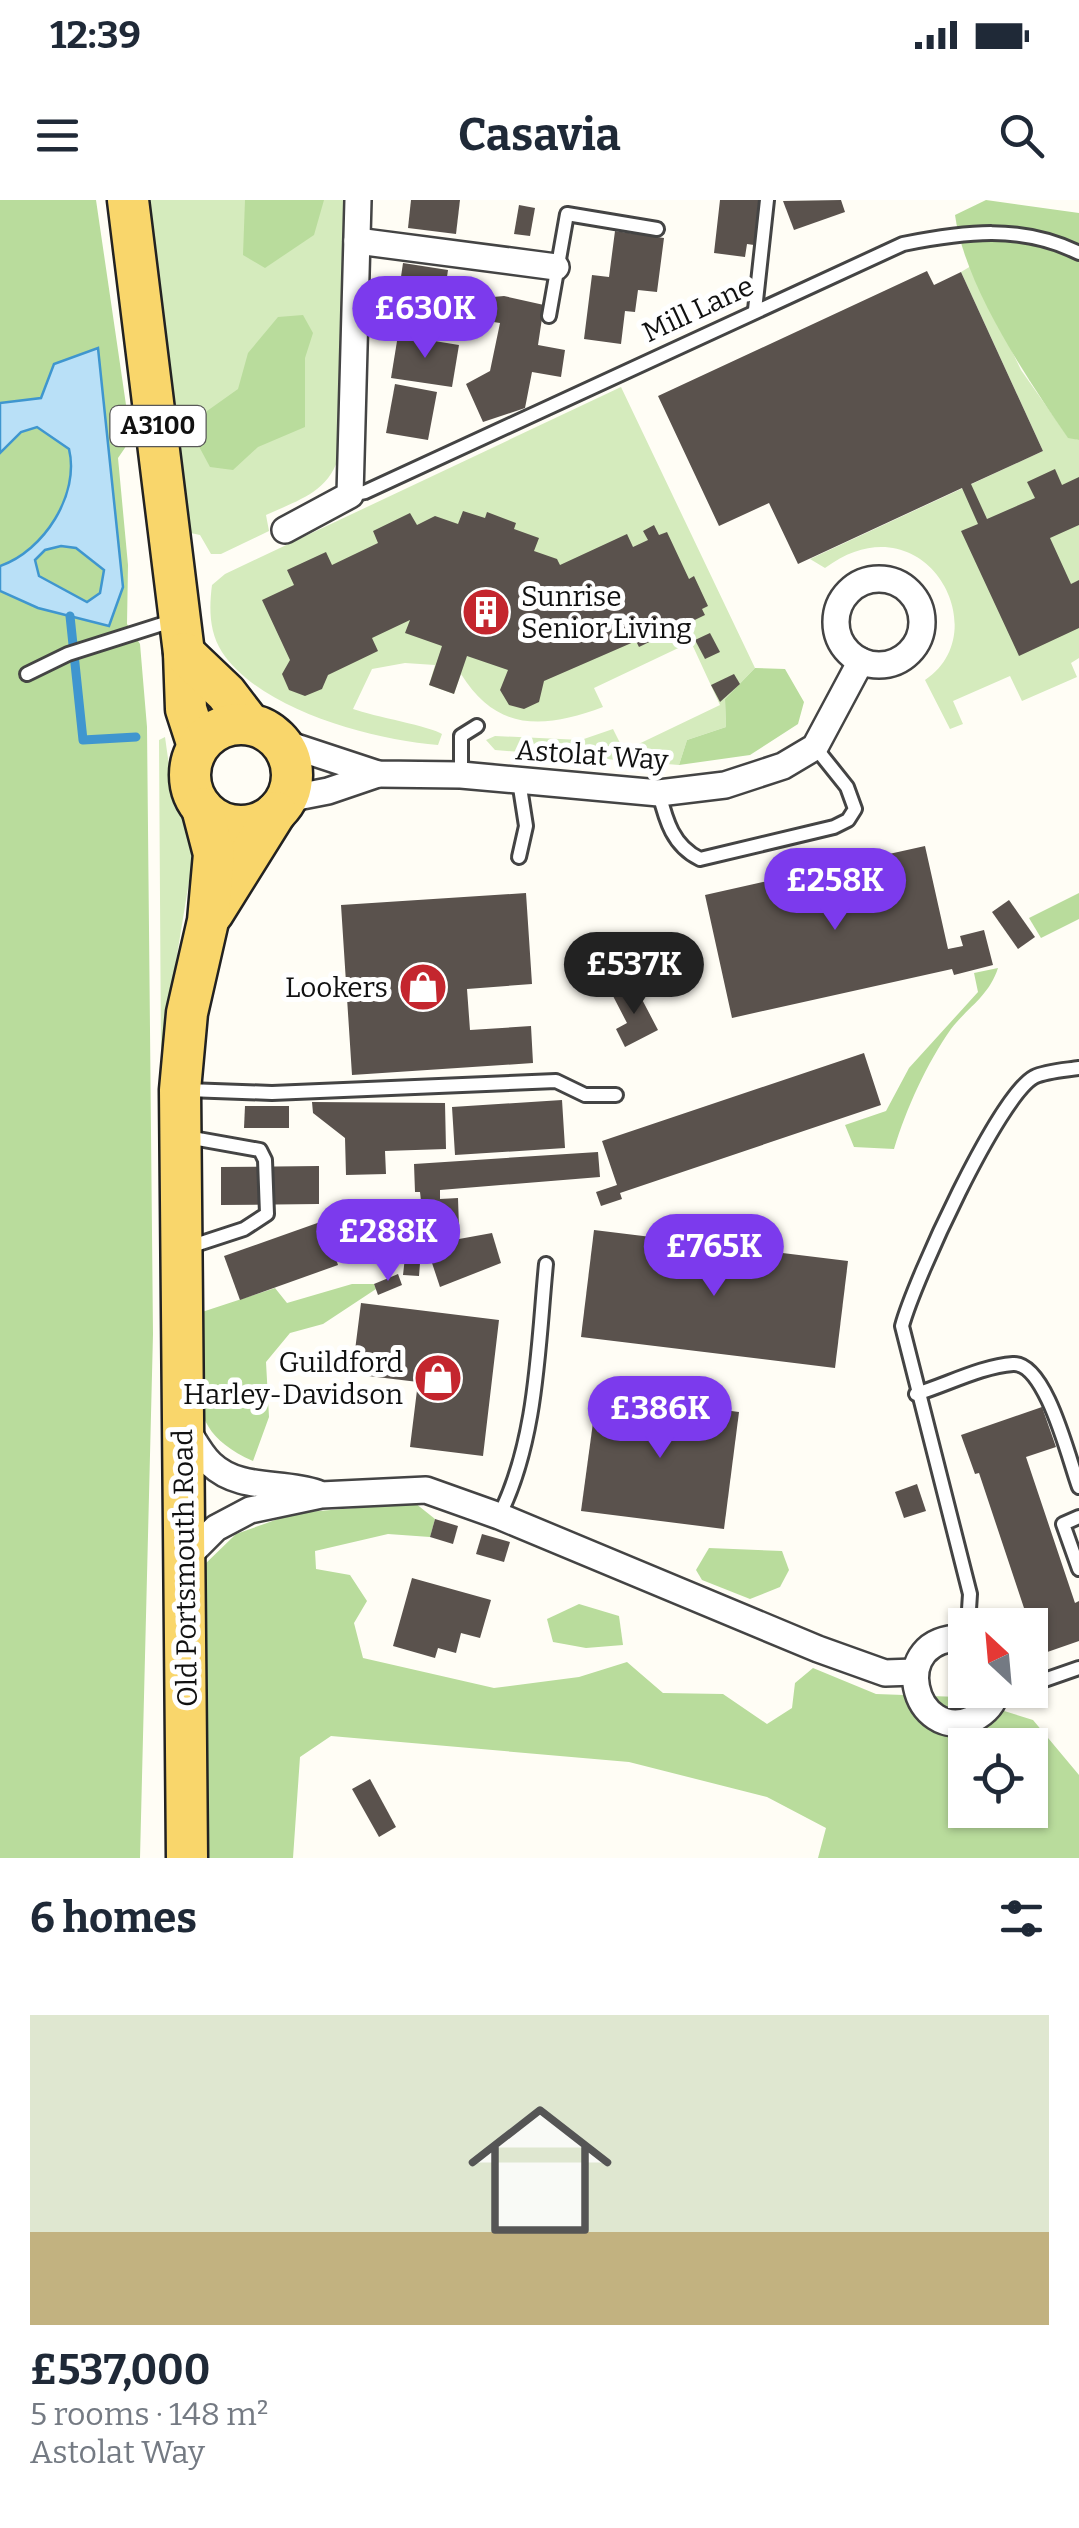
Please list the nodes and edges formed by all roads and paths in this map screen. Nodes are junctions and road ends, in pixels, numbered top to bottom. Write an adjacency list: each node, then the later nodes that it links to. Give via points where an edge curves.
1 (128, 200): 12 (main road, A3100)
2 (358, 200): 5 (street)
3 (767, 200): 8 (lane)
4 (658, 229): 7 (lane, via 567,214)
5 (358, 240): 7 (street); 10 (street)
6 (1079, 254): 8 (lane, Mill Lane, via 1034,236 950,235 903,244)
7 (556, 267): 9 (lane)
8 (755, 310): 10 (lane, Mill Lane)
9 (550, 316)
10 (350, 495): 11 (street)
11 (286, 530)
12 (181, 636): 14 (lane, via 74,652); 16 (main road); 17 (main road, A3100, via 186,709)
13 (861, 661): 18 (street)
14 (27, 674)
15 (477, 726): 20 (lane, via 462,736)
16 (265, 733): 17 (main road, via 222,725); 19 (street, Astolat Way); 23 (main road, via 292,770)
17 (198, 746): 24 (main road, via 190,778)
18 (815, 747): 22 (street, Astolat Way, via 726,785); 22 (lane, via 854,797 848,820 834,827 700,860 680,847)
19 (378, 774): 20 (street, Astolat Way); 23 (street, Astolat Way)
20 (461, 775): 21 (street, Astolat Way)
21 (519, 781): 22 (street, Astolat Way); 25 (lane, via 526,826)
22 (659, 793)
23 (282, 806): 24 (main road, via 263,822 230,825); 26 (main road, Old Portsmouth Road)
24 (202, 808): 26 (main road, Old Portsmouth Road, via 214,854)
25 (519, 857)
26 (208, 921): 28 (main road, Old Portsmouth Road, via 187,1013)
27 (1079, 1068): 33 (lane, via 1036,1076 1019,1090 963,1183 902,1326)
28 (180, 1090): 29 (lane, via 272,1093 556,1081 585,1094); 30 (main road, Old Portsmouth Road)
29 (616, 1095)
30 (180, 1135): 31 (main road, Old Portsmouth Road); 31 (lane, via 260,1150 267,1214)
31 (180, 1250): 34 (main road, Old Portsmouth Road)
32 (546, 1264): 37 (lane, via 516,1482)
33 (916, 1394): 35 (lane, via 1015,1364 1032,1370); 41 (lane)
34 (182, 1422): 36 (street, via 211,1464 238,1481); 39 (main road, Old Portsmouth Road)
35 (1079, 1487)
36 (321, 1495): 37 (street, via 426,1490); 39 (street, via 250,1510 216,1528)
37 (499, 1516): 44 (street, via 818,1649 885,1673)
38 (1079, 1518): 40 (lane, via 1063,1524)
39 (186, 1558): 47 (main road, Old Portsmouth Road)
40 (1079, 1569)
41 (969, 1608)
42 (948, 1640): 44 (street, via 930,1647)
43 (1079, 1668): 45 (lane)
44 (915, 1672): 46 (street, via 920,1701 934,1716 975,1718)
45 (1048, 1679)
46 (988, 1708)
47 (187, 1858)

